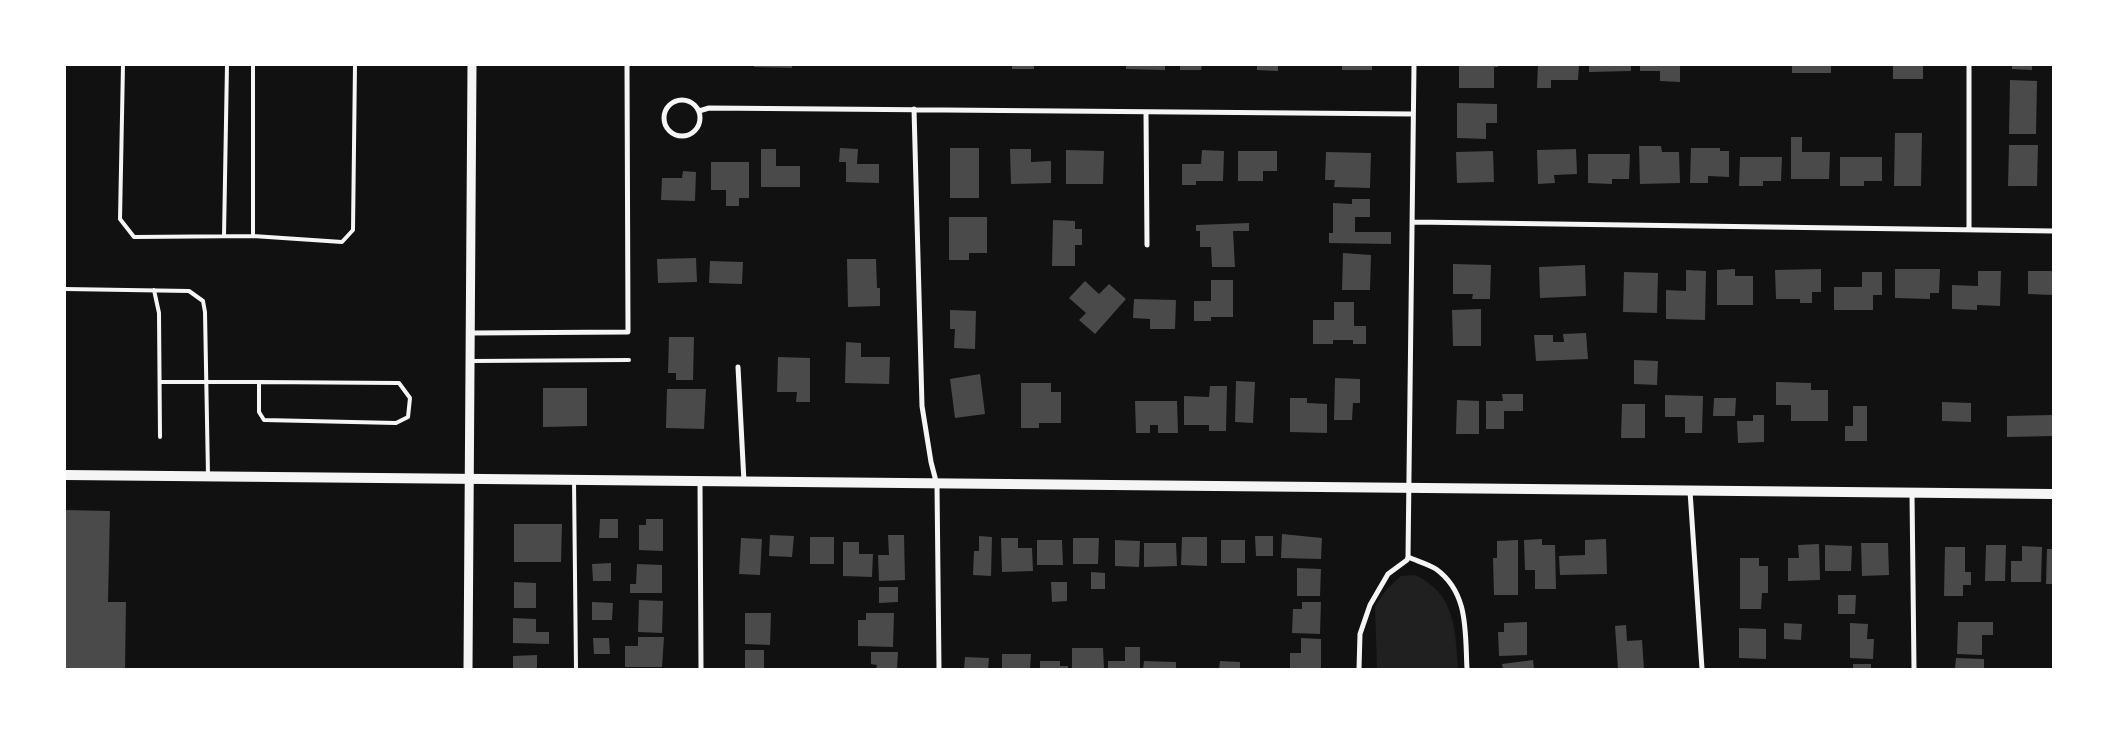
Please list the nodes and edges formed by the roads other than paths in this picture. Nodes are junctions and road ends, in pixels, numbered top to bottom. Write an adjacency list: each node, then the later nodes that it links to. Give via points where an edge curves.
1 (123, 65): 16 (lane, via 120,219 134,237)
2 (227, 65): 16 (lane)
3 (253, 65): 17 (lane)
4 (355, 65): 17 (lane, via 353,230 342,242)
5 (472, 65): 21 (street)
6 (627, 65): 21 (street, via 628,332)
7 (1414, 65): 12 (street)
8 (1969, 65): 14 (street)
9 (914, 109): 10 (street, via 709,108); 11 (street); 35 (street, via 922,406)
10 (699, 111): 10 (street, via 691,102 673,102 663,116 666,128 675,136 688,136 697,129)
11 (1146, 112): 12 (street); 18 (street)
12 (1413, 114): 13 (street)
13 (1414, 222): 14 (street); 36 (street)
14 (1969, 230): 15 (street)
15 (2053, 231)
16 (224, 236): 17 (lane)
17 (253, 236)
18 (1147, 245)
19 (65, 289): 20 (lane)
20 (154, 290): 25 (lane, via 159,313); 27 (lane, via 189,291 202,301 206,312)
21 (472, 333): 23 (street)
22 (629, 360): 23 (lane)
23 (471, 361): 31 (street)
24 (738, 367): 34 (street)
25 (160, 382): 27 (lane); 28 (lane)
26 (259, 382): 26 (lane, via 258,412 264,420 396,423 408,417 410,398 399,383); 27 (lane)
27 (206, 383): 30 (lane)
28 (160, 437)
29 (65, 475): 30 (main road)
30 (208, 478): 31 (main road)
31 (470, 480): 32 (main road); 41 (street)
32 (574, 481): 33 (main road); 42 (lane)
33 (700, 482): 34 (main road); 43 (street)
34 (744, 482): 35 (main road)
35 (937, 484): 36 (main road); 44 (street)
36 (1410, 488): 37 (main road); 40 (street)
37 (1690, 490): 38 (main road); 47 (street)
38 (1912, 493): 39 (main road); 48 (street)
39 (2053, 494)
40 (1408, 557): 45 (street, via 1388,574 1370,605 1360,634); 46 (street, via 1436,569 1456,588 1464,611)
41 (468, 669)
42 (576, 669)
43 (701, 669)
44 (939, 669)
45 (1359, 669)
46 (1467, 669)
47 (1702, 669)
48 (1914, 669)

